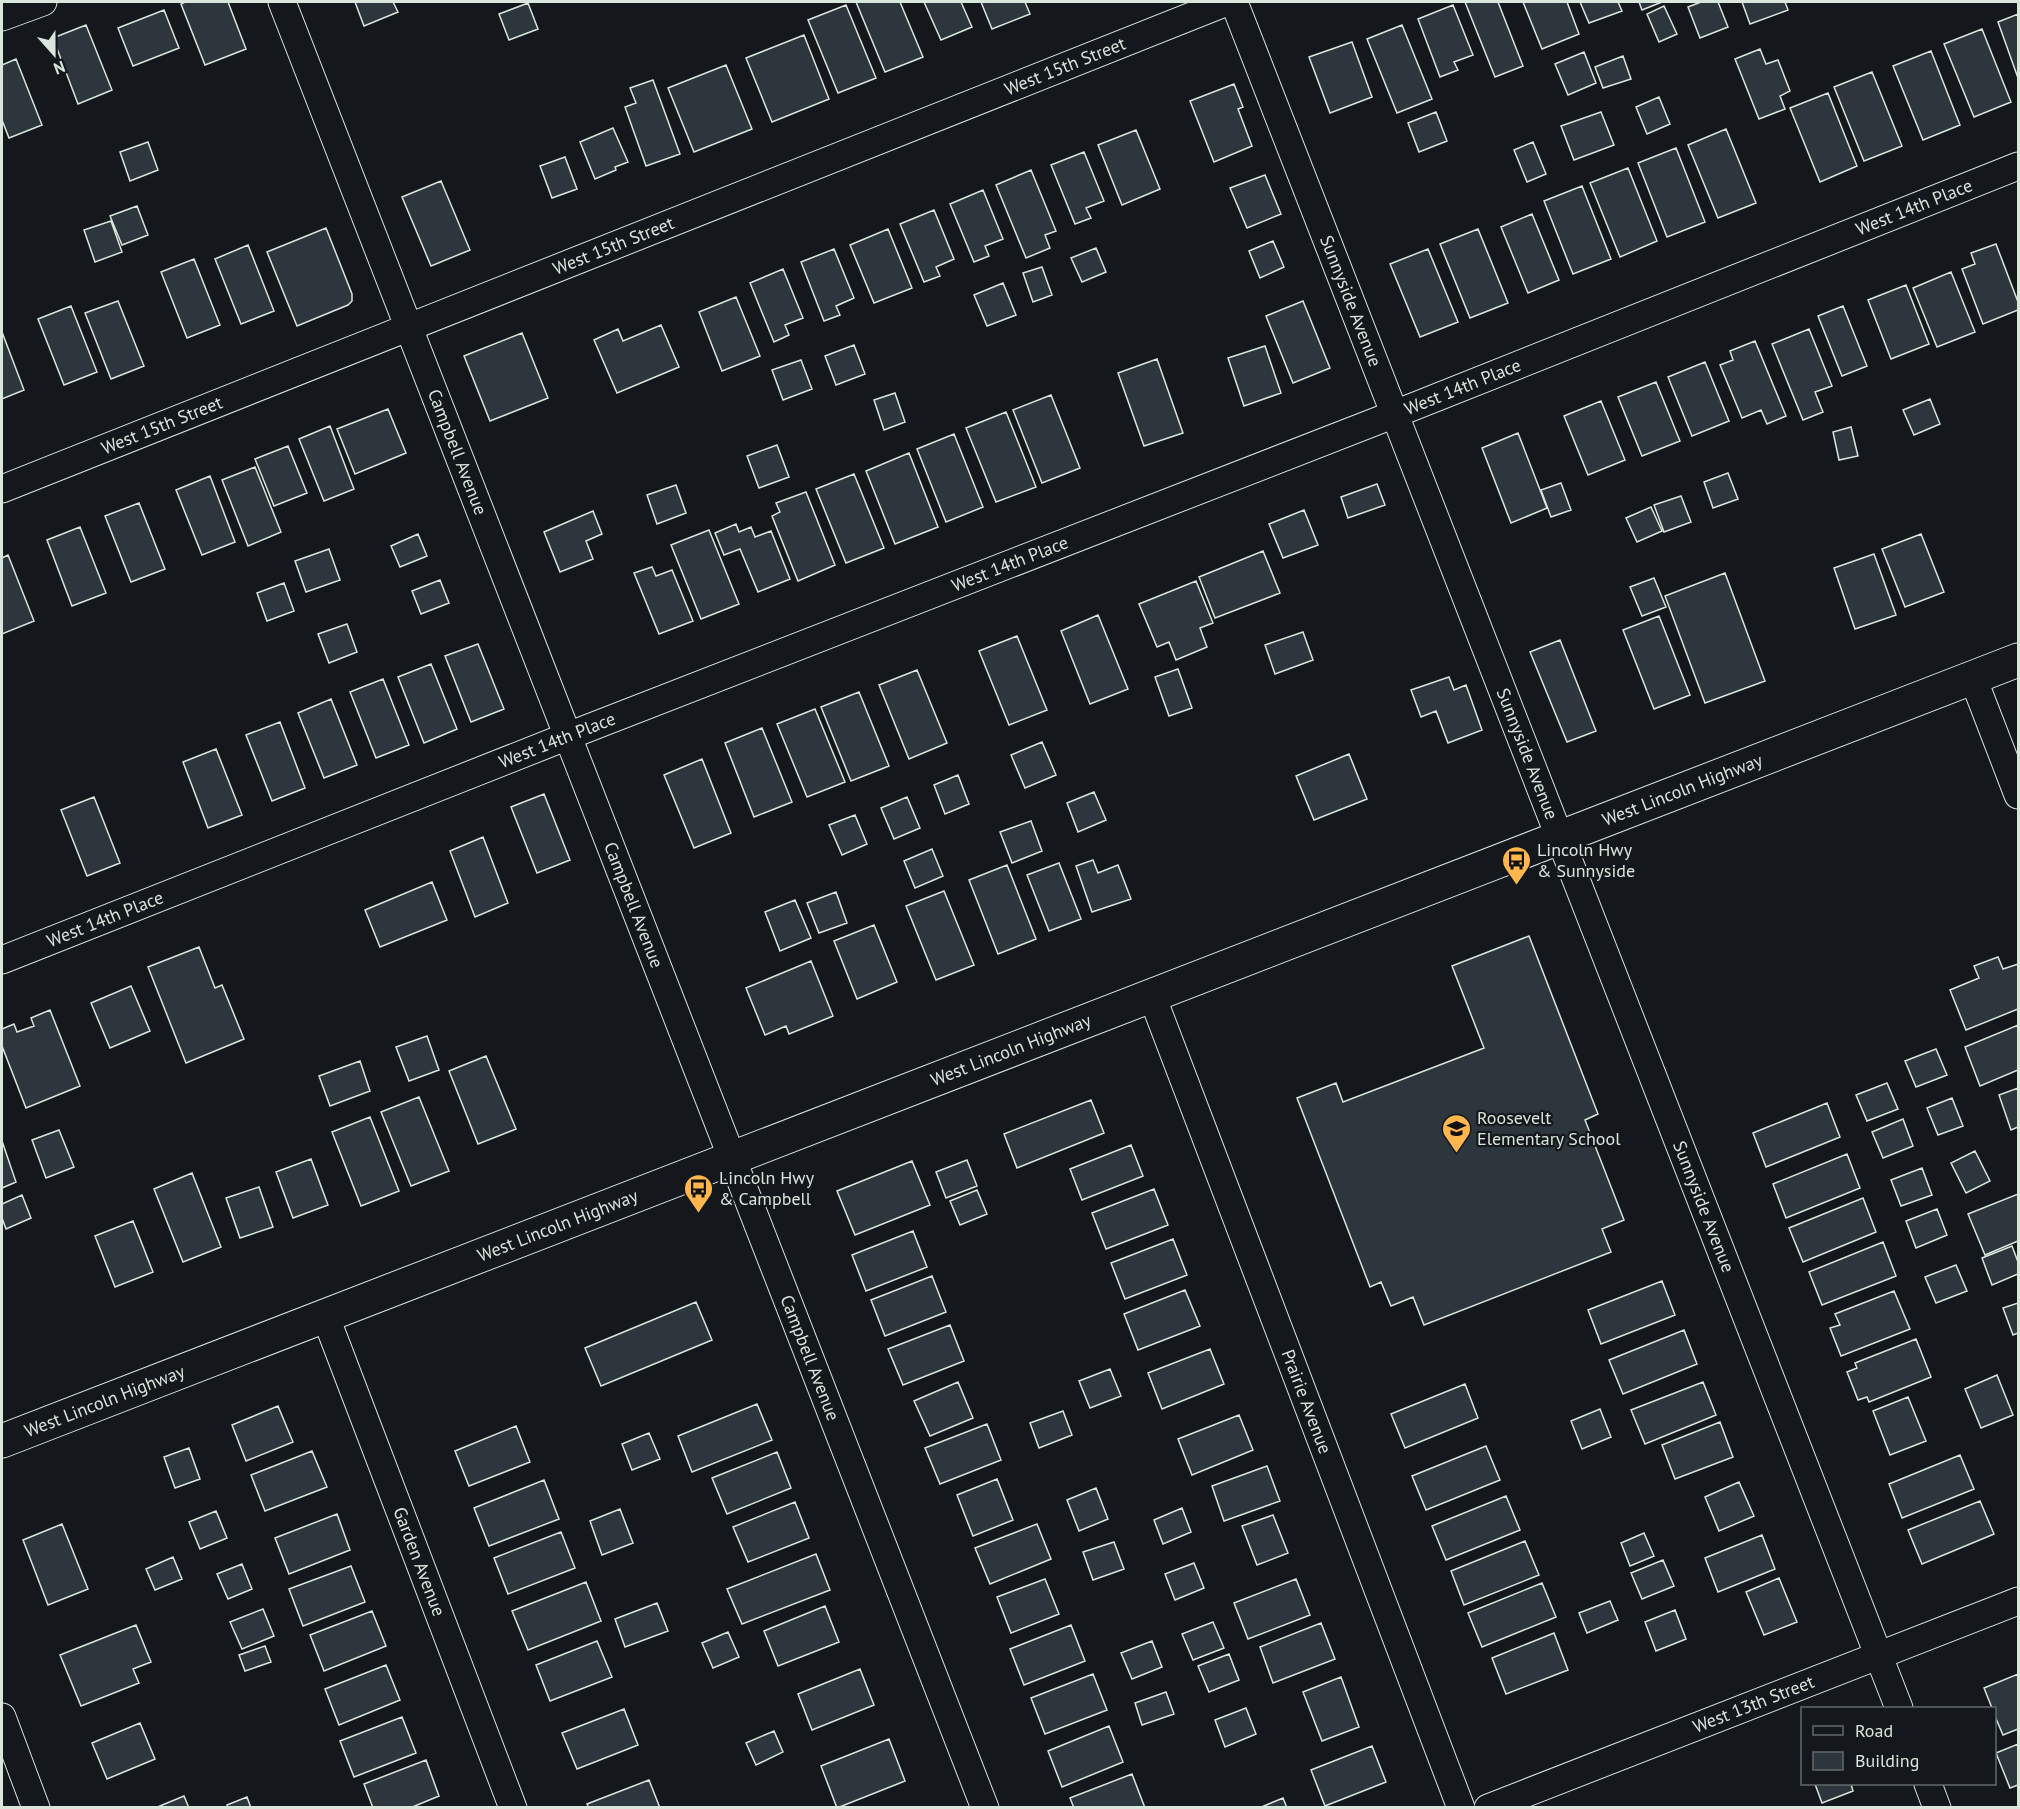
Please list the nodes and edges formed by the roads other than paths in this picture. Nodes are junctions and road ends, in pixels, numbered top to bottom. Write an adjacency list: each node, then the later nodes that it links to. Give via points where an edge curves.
1 (43, 2): 5 (street)
2 (282, 2): 7 (street, Campbell Avenue)
3 (1227, 2): 7 (street, West 15th Street)
4 (1234, 2): 8 (street, Sunnyside Avenue)
5 (2, 17)
6 (2019, 166): 8 (street, West 14th Place)
7 (409, 327): 9 (street, West 15th Street); 12 (street, Campbell Avenue)
8 (1395, 414): 12 (street, West 14th Place); 14 (street, Sunnyside Avenue)
9 (2, 489)
10 (2019, 660): 11 (main road, West Lincoln Highway)
11 (1973, 678): 13 (street); 14 (main road, West Lincoln Highway)
12 (568, 736): 15 (street, West 14th Place); 17 (street, Campbell Avenue)
13 (2019, 795)
14 (1559, 838): 16 (main road, West Lincoln Highway); 21 (street, Sunnyside Avenue)
15 (2, 960)
16 (1152, 996): 17 (main road, West Lincoln Highway); 28 (street, Prairie Avenue)
17 (733, 1158): 18 (main road, West Lincoln Highway); 27 (street, Campbell Avenue)
18 (325, 1315): 19 (main road, West Lincoln Highway); 26 (street, Garden Avenue)
19 (2, 1441)
20 (2019, 1600): 21 (street, West 13th Street)
21 (1878, 1655): 22 (street, Sunnyside Avenue); 29 (street, West 13th Street)
22 (1899, 1707)
23 (2, 1717): 25 (street)
24 (1928, 1785): 30 (street)
25 (36, 1808)
26 (513, 1808)
27 (986, 1808)
28 (1461, 1808)
29 (1488, 1808)
30 (1937, 1808)

